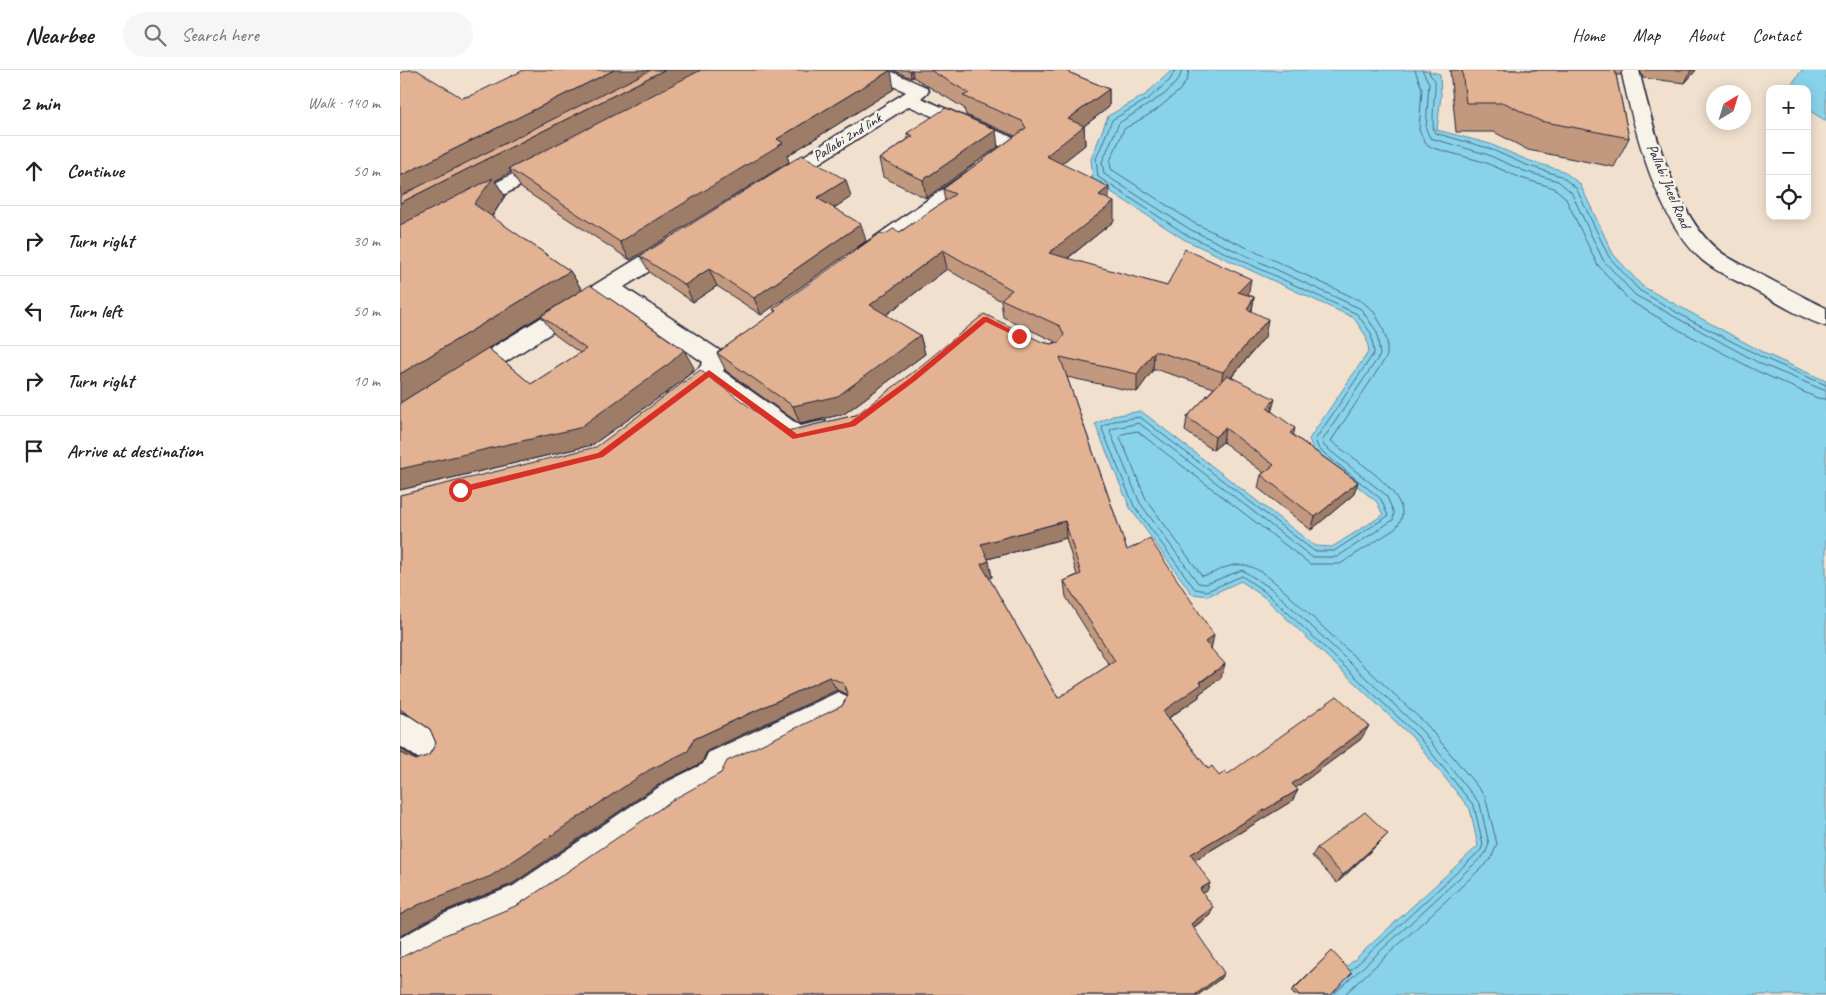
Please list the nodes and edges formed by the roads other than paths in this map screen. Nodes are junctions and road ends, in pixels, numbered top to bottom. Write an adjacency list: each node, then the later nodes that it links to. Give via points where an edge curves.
1 (873, 70): 3 (street, via 920,91)
2 (1630, 70): 10 (street, Pallabi Jheel Road, via 1637,104 1661,174 1689,233 1709,254 1729,267)
3 (908, 99): 5 (street, Pallabi 2nd link); 8 (street, via 1016,146)
4 (567, 153): 7 (street)
5 (766, 188)
6 (691, 235): 9 (street)
7 (400, 241)
8 (854, 262)
9 (608, 287): 11 (street); 12 (street)
10 (1826, 318)
11 (720, 361): 13 (street); 14 (street, via 796,437)
12 (450, 386)
13 (660, 411)
14 (843, 426)
15 (838, 707): 18 (street, via 719,764 722,772 677,795 525,899 456,927)
16 (400, 728): 17 (street)
17 (439, 754)
18 (400, 958)

